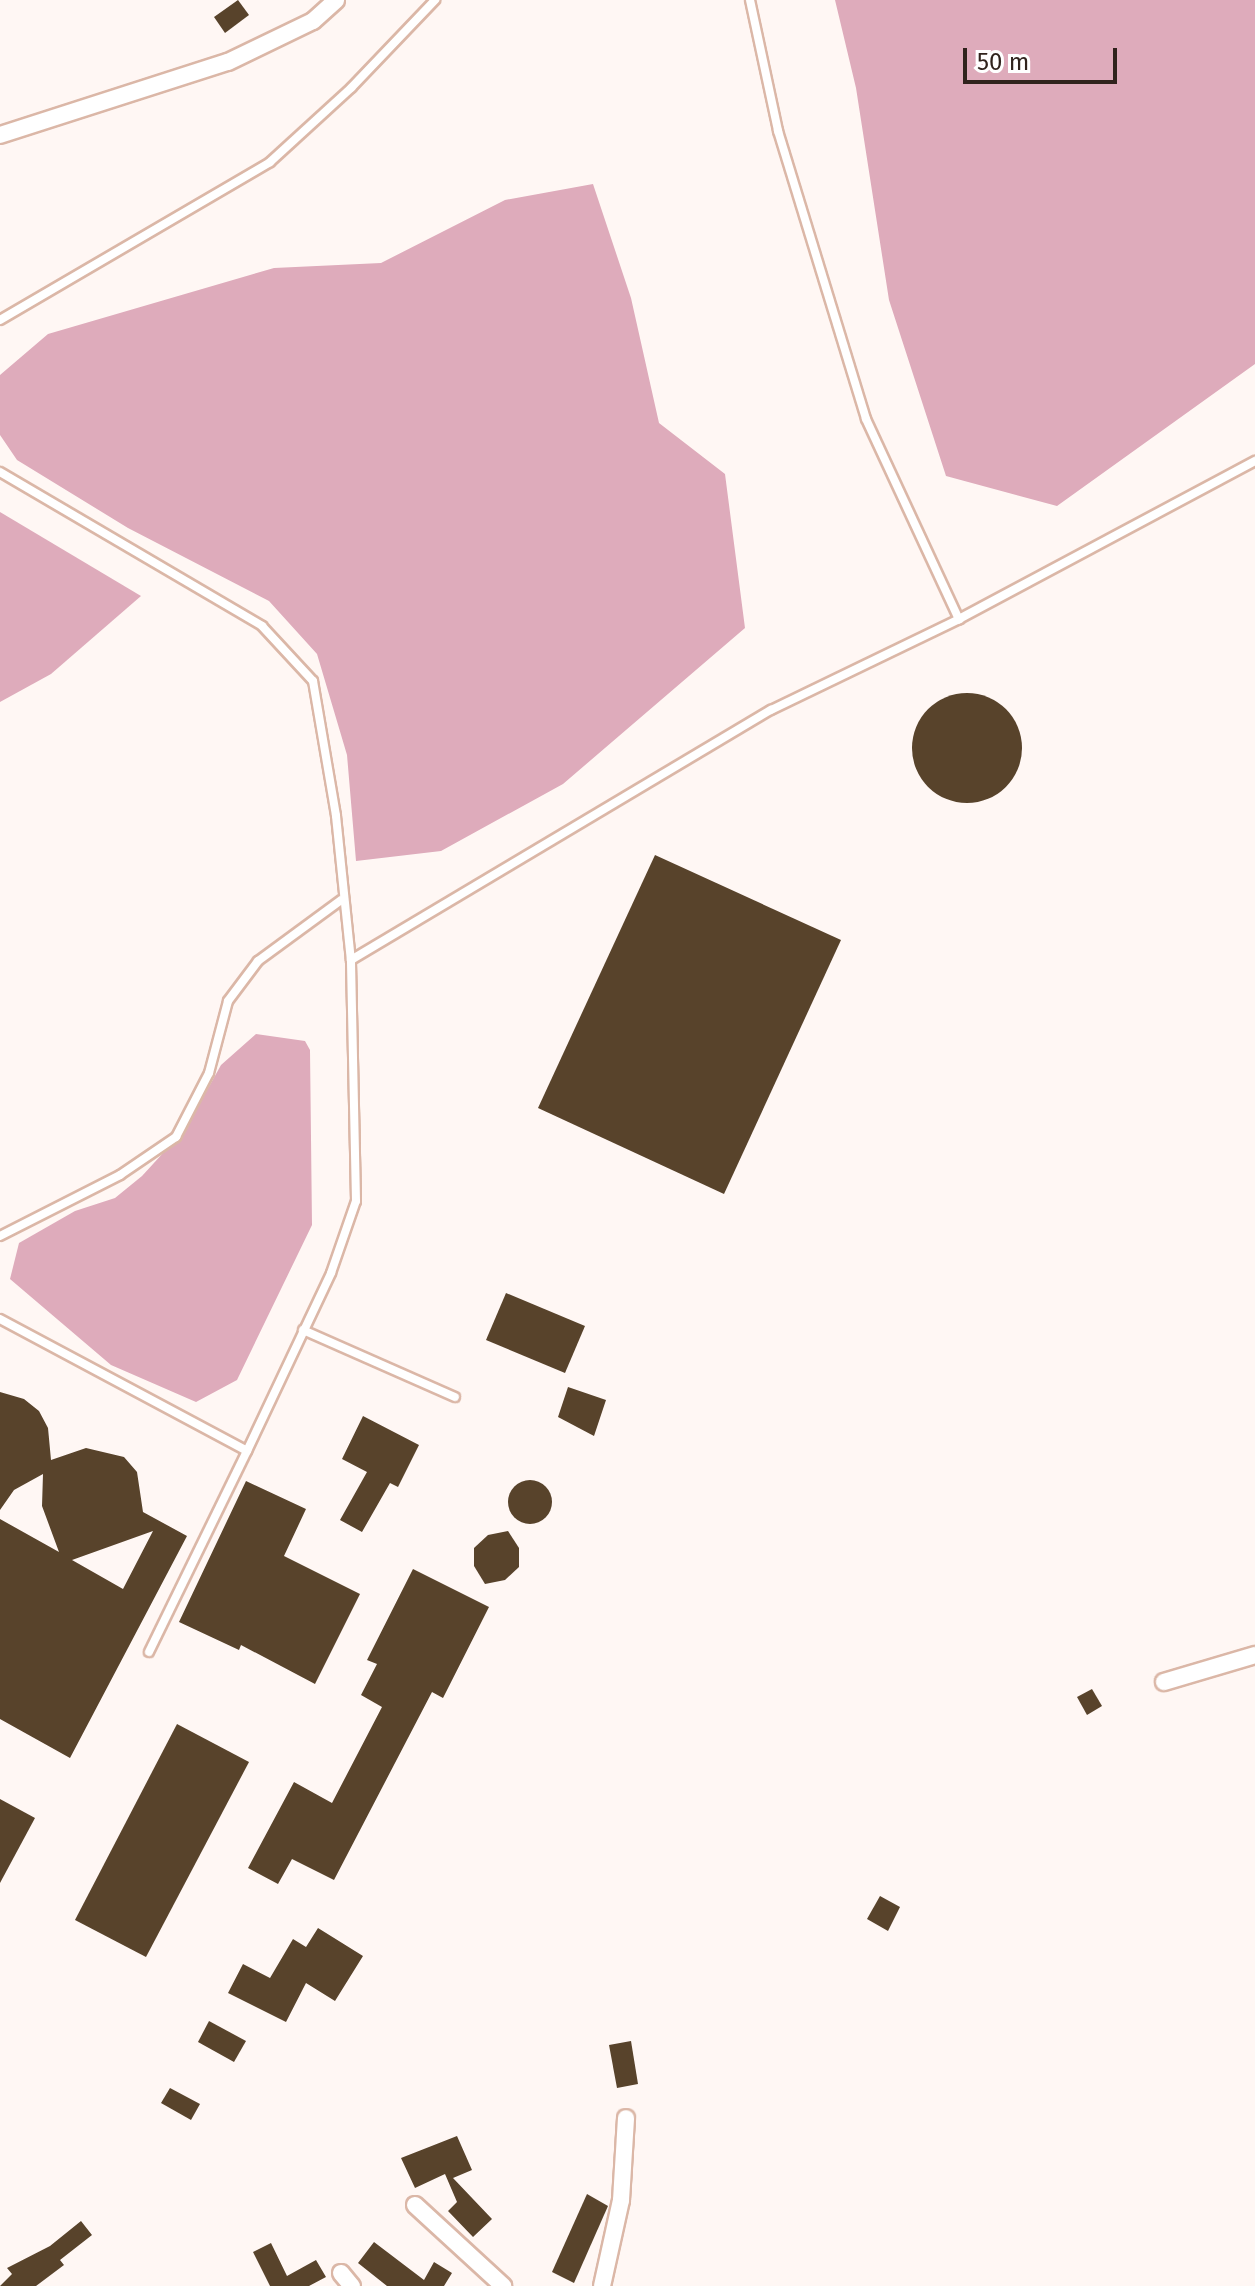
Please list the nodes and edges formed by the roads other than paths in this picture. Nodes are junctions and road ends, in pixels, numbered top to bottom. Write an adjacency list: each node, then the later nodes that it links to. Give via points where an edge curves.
1 (336, 0): 4 (street, via 313,21 228,62)
2 (435, 0): 5 (lane, via 270,162)
3 (750, 0): 8 (lane, via 778,131 866,419)
4 (0, 135)
5 (0, 320)
6 (1255, 461): 8 (lane)
7 (0, 472): 9 (lane, via 262,626 313,681 336,816)
8 (959, 619): 10 (lane, via 771,710)
9 (341, 900): 10 (lane); 11 (lane, via 258,961 228,1001 209,1073 176,1137 120,1175)
10 (351, 960): 13 (lane, via 356,1201 331,1273)
11 (0, 1236)
12 (0, 1319): 15 (lane)
13 (303, 1330): 14 (lane); 15 (lane)
14 (455, 1397)
15 (247, 1451): 16 (lane)
16 (149, 1652)
17 (1255, 1655): 18 (street)
18 (1164, 1682)
19 (626, 2118): 22 (street, via 621,2200)
20 (415, 2205): 21 (street)
21 (503, 2286)
22 (602, 2286)

